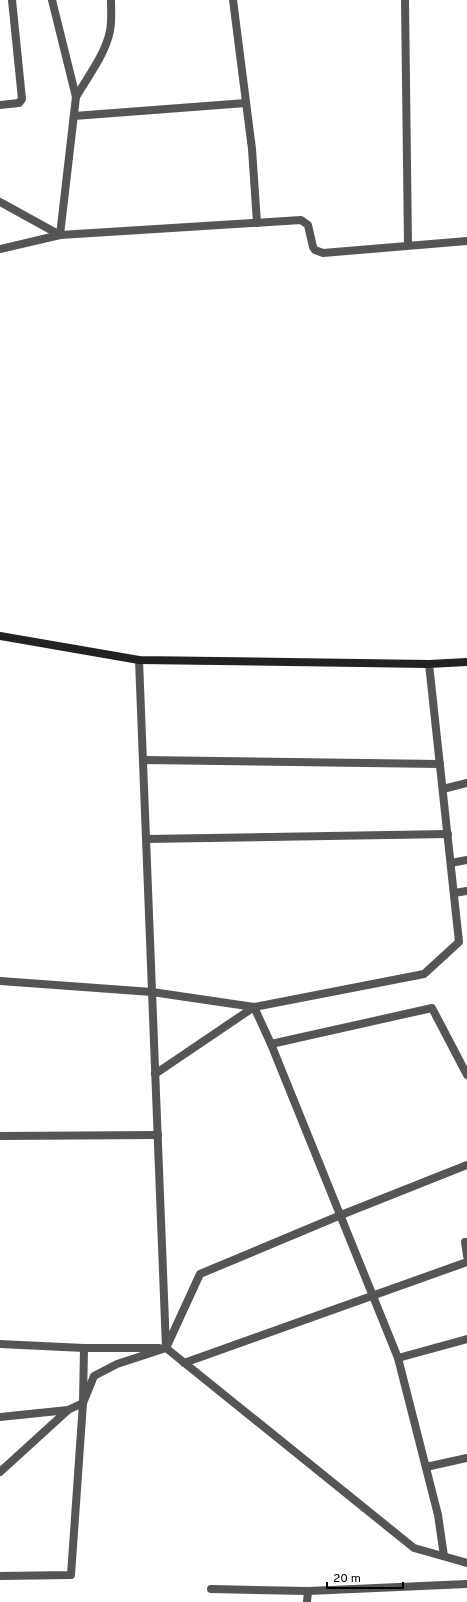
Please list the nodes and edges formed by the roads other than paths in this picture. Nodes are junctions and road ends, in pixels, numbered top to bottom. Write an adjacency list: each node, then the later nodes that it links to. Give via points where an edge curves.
1 (12, 0): 8 (street, via 22,99 19,103)
2 (52, 0): 6 (street)
3 (112, 0): 6 (street, via 107,41)
4 (233, 0): 7 (street)
5 (405, 0): 14 (street)
6 (76, 97): 9 (street)
7 (246, 103): 9 (street); 11 (street)
8 (0, 105)
9 (74, 116): 12 (street)
10 (0, 202): 12 (street)
11 (257, 223): 12 (street); 14 (street, via 304,221 308,225 313,248 320,252)
12 (60, 235): 15 (street)
13 (467, 241): 14 (street)
14 (408, 245)
15 (0, 249)
16 (0, 636): 17 (main road)
17 (139, 660): 19 (main road); 20 (street)
18 (467, 662): 19 (main road)
19 (429, 664): 21 (street)
20 (143, 760): 21 (street); 25 (street)
21 (440, 764): 23 (street)
22 (467, 784): 23 (street)
23 (443, 789): 24 (street)
24 (448, 834): 25 (street); 27 (street)
25 (146, 839): 31 (street)
26 (467, 860): 27 (street)
27 (451, 863): 29 (street)
28 (467, 891): 29 (street)
29 (454, 893): 32 (street, via 459,942 424,974)
30 (0, 981): 31 (street)
31 (152, 992): 32 (street); 34 (street)
32 (254, 1007): 33 (street); 34 (street)
33 (271, 1044): 35 (street, via 432,1008); 39 (street)
34 (156, 1074): 36 (street)
35 (467, 1075)
36 (158, 1135): 37 (street); 47 (street)
37 (0, 1136)
38 (467, 1165): 39 (street)
39 (341, 1215): 43 (street); 47 (street, via 200,1274)
40 (467, 1242): 41 (street)
41 (467, 1256)
42 (467, 1262): 43 (street)
43 (373, 1296): 48 (street); 49 (street)
44 (467, 1339): 48 (street)
45 (0, 1344): 46 (street)
46 (84, 1348): 47 (street); 50 (street)
47 (166, 1348): 49 (street); 50 (street, via 117,1364 94,1376)
48 (398, 1358): 54 (street)
49 (184, 1363): 56 (street, via 414,1548)
50 (83, 1403): 51 (street); 58 (street, via 71,1575)
51 (68, 1410): 52 (street); 55 (street)
52 (0, 1417)
53 (467, 1458): 54 (street)
54 (426, 1467): 56 (street, via 438,1515)
55 (0, 1472)
56 (444, 1556): 57 (street)
57 (467, 1562)
58 (0, 1576)
59 (467, 1584): 61 (street)
60 (211, 1589): 61 (street)
61 (308, 1591): 62 (street)
62 (307, 1602)

